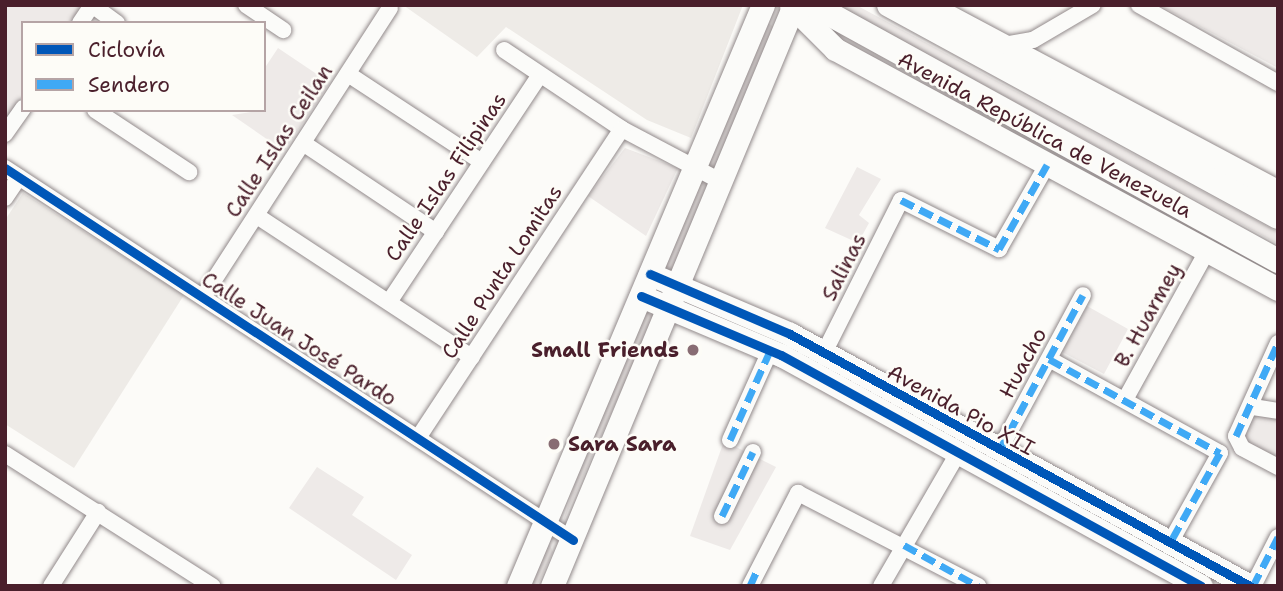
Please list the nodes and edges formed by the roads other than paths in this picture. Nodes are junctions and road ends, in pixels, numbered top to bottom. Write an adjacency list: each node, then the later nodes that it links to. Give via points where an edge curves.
1 (92, 5): 10 (street); 11 (street)
2 (246, 5): 12 (street)
3 (763, 5): 25 (main road)
4 (889, 5): 32 (main road, Avenida República de Venezuela)
5 (927, 5): 14 (main road, via 1004,45)
6 (1093, 5): 14 (street)
7 (1139, 5): 17 (street)
8 (798, 6): 24 (main road, via 835,49); 28 (main road); 35 (main road, Avenida República de Venezuela)
9 (390, 8): 15 (street, Calle Islas Ceilan)
10 (81, 21)
11 (114, 21)
12 (283, 30)
13 (504, 50): 16 (street)
14 (1035, 51): 29 (main road)
15 (348, 74): 22 (street, Calle Islas Ceilan); 23 (street)
16 (538, 76): 20 (street); 23 (street, Calle Islas Filipinas)
17 (1278, 83)
18 (21, 111): 21 (street)
19 (98, 112): 26 (street)
20 (622, 129): 25 (street); 49 (street, Calle Punta Lomitas)
21 (5, 134)
22 (303, 143): 31 (street, Calle Islas Ceilan); 33 (street)
23 (482, 162): 33 (street, Calle Islas Filipinas)
24 (1047, 165): 34 (main road); 48 (street, Salinas, via 999,249 901,200)
25 (694, 167): 28 (street); 36 (main road)
26 (189, 172)
27 (12, 173): 30 (street); 41 (street, Calle Juan José Pardo)
28 (722, 182): 37 (main road)
29 (1278, 192)
30 (5, 198)
31 (257, 216): 41 (street, Calle Islas Ceilan); 42 (street)
32 (1278, 217)
33 (436, 232): 42 (street, Calle Islas Filipinas)
34 (1207, 251): 38 (main road); 51 (street, B. Huarmey)
35 (1278, 261)
36 (650, 274): 37 (main road, Avenida Pio XII); 40 (main road)
37 (678, 286): 43 (main road, Avenida Pio XII); 44 (main road)
38 (1278, 289)
39 (1083, 295): 50 (street, Huacho)
40 (641, 296): 44 (main road, Avenida Pio XII); 64 (main road)
41 (203, 297): 54 (street, Calle Juan José Pardo)
42 (389, 302): 49 (street)
43 (723, 305): 45 (main road); 48 (main road, Avenida Pio XII)
44 (669, 308): 45 (main road, Avenida Pio XII); 66 (main road)
45 (714, 327): 47 (main road, Avenida Pio XII)
46 (1278, 343): 52 (street)
47 (770, 351): 55 (street); 58 (main road, Avenida Pio XII)
48 (824, 353): 56 (main road, Avenida Pio XII)
49 (472, 357): 54 (street, Calle Punta Lomitas)
50 (1049, 359): 51 (street); 56 (street, Huacho)
51 (1126, 398): 67 (street, via 1220,453)
52 (1253, 407): 53 (street); 60 (street, via 1236,436 1241,448)
53 (1278, 411)
54 (418, 438): 64 (street, Calle Juan José Pardo)
55 (730, 439)
56 (999, 451): 61 (main road, Avenida Pio XII)
57 (753, 453): 63 (street)
58 (958, 453): 61 (main road, Avenida Pio XII); 68 (street)
59 (5, 454): 62 (street)
60 (1278, 467)
61 (1037, 484): 67 (main road, Avenida Pio XII); 76 (main road, Avenida Pio XII)
62 (98, 512): 69 (street); 70 (street)
63 (722, 516)
64 (549, 524): 66 (street, Calle Juan José Pardo); 71 (main road)
65 (1278, 537): 77 (street)
66 (573, 540): 72 (main road)
67 (1170, 543): 77 (main road, Avenida Pio XII)
68 (904, 545): 73 (street, via 808,495 790,498); 74 (street); 75 (street)
69 (51, 586)
70 (212, 586)
71 (518, 586)
72 (552, 586)
73 (750, 586)
74 (881, 586)
75 (978, 586)
76 (1200, 586)
77 (1251, 586)

